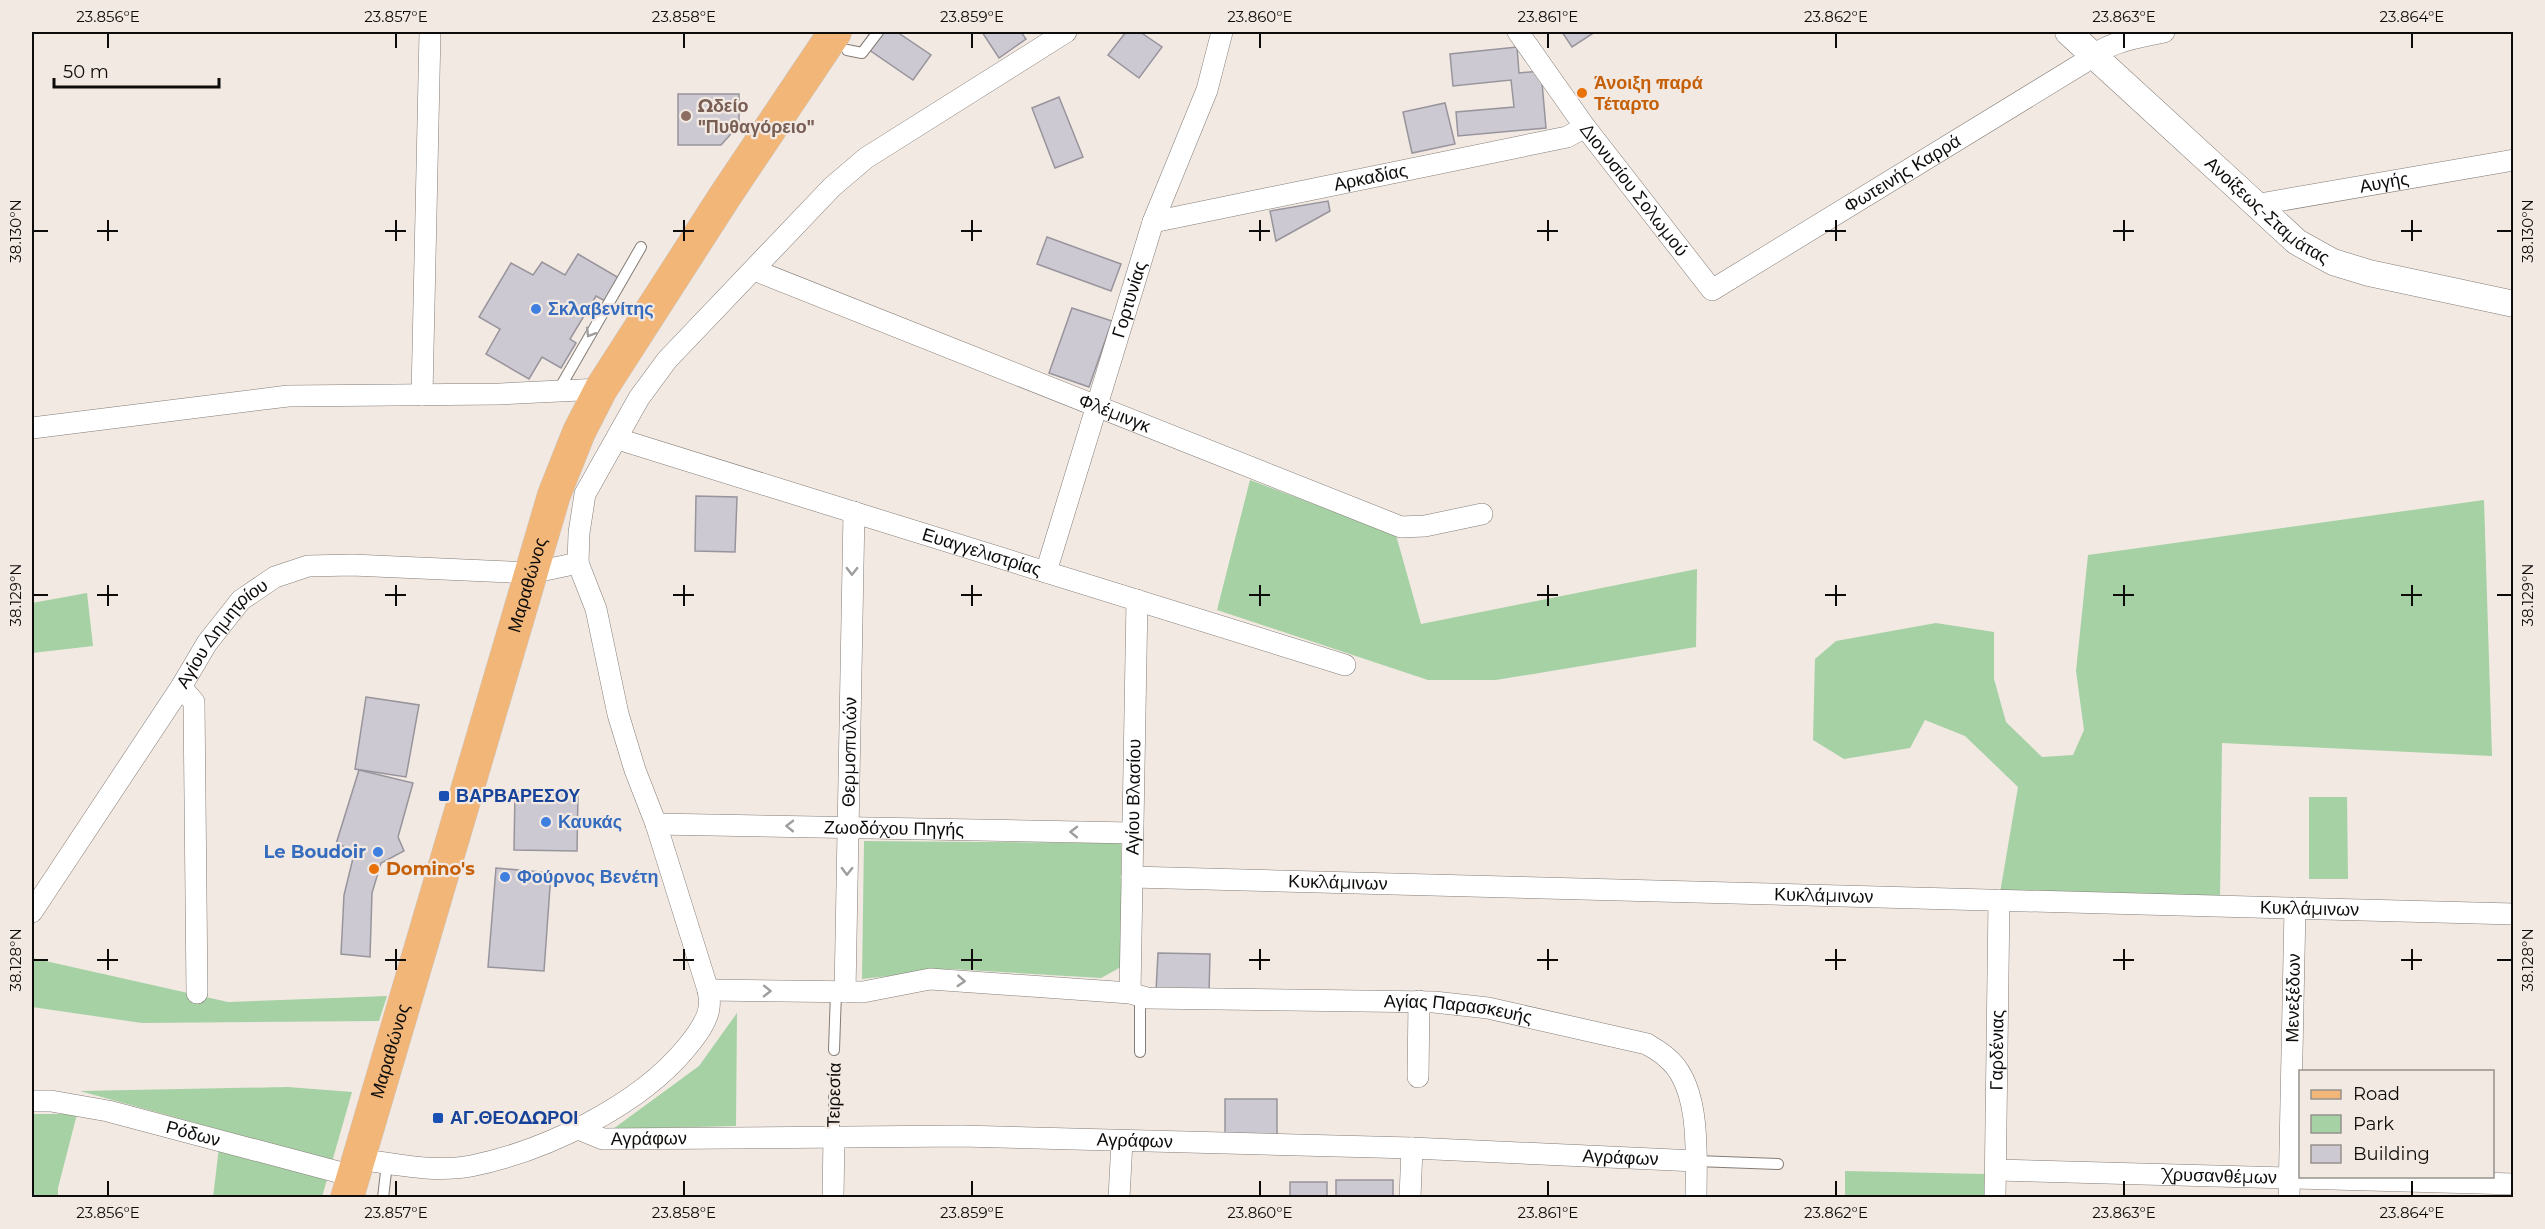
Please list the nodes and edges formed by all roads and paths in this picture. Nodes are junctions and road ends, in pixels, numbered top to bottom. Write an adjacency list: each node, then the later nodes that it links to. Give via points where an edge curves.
1 (430, 32): 20 (street)
2 (878, 32): 8 (lane, via 862,52)
3 (1066, 32): 15 (street, via 866,158 832,187)
4 (1222, 32): 13 (street, Γορτυνίας, via 1207,90)
5 (1518, 32): 10 (street, Διονυσίου Σολωμού)
6 (2068, 32): 9 (street, Ανοίξεως-Σταμάτας)
7 (2164, 32): 9 (street, Φωτεινής Καρρά, via 2121,40)
8 (841, 41): 18 (main road, Μαραθώνος, via 725,195)
9 (2093, 54): 12 (street, Ανοίξεως-Σταμάτας); 16 (street, Φωτεινής Καρρά)
10 (1585, 127): 13 (street, Αρκαδίας, via 1567,137); 16 (street, Διονυσίου Σολωμού)
11 (2514, 160): 12 (street, Αυγής)
12 (2254, 205): 17 (street, Ανοίξεως-Σταμάτας, via 2296,242 2333,262)
13 (1153, 222): 21 (street, Γορτυνίας)
14 (641, 247): 19 (lane, one-way to 19)
15 (754, 270): 21 (street, Φλέμινγκ); 23 (street, via 668,360 639,398)
16 (1712, 290)
17 (2513, 304)
18 (601, 389): 19 (street); 28 (main road, Μαραθώνος, via 554,495)
19 (558, 391): 20 (street)
20 (422, 395): 22 (street, via 288,396)
21 (1095, 407): 25 (street, Φλέμινγκ, via 1401,527); 27 (street, Γορτυνίας)
22 (32, 428)
23 (618, 440): 24 (street, Ευαγγελιστρίας); 26 (street, via 585,494)
24 (854, 512): 27 (street, Ευαγγελιστρίας); 33 (street, Θερμοπυλών, one-way to 33)
25 (1482, 514)
26 (578, 563): 28 (street, Αγίου Δημητρίου); 32 (street, via 596,609 625,736)
27 (1046, 572): 29 (street, Ευαγγελιστρίας)
28 (531, 573): 31 (street, Αγίου Δημητρίου, via 308,566 275,577 242,600 207,643); 57 (main road, Μαραθώνος)
29 (1137, 600): 30 (street, Ευαγγελιστρίας); 34 (street, Αγίου Βλασίου)
30 (1345, 665)
31 (181, 687): 38 (street, Αγίου Δημητρίου); 42 (street, via 194,702)
32 (656, 824): 33 (street, Ζωοδόχου Πηγής, one-way to 32); 40 (street)
33 (848, 827): 34 (street, Ζωοδόχου Πηγής, one-way to 33); 41 (street, Θερμοπυλών, one-way to 41)
34 (1132, 833): 35 (street, Αγίου Βλασίου)
35 (1132, 877): 36 (street, Κυκλάμινων); 43 (street, Αγίου Βλασίου)
36 (1999, 900): 37 (street, Κυκλάμινων); 56 (street, Γαρδένιας)
37 (2295, 908): 39 (street, Κυκλάμινων); 59 (street, Μενεξέδων)
38 (32, 912)
39 (2514, 914)
40 (708, 990): 41 (street, Αγίας Παρασκευής, one-way to 41); 50 (street, Ρόδων, via 710,1008 699,1032 676,1061 607,1113)
41 (840, 992): 43 (street, Αγίας Παρασκευής, one-way to 43, via 863,992 930,980); 45 (lane, Τειρεσία)
42 (197, 993)
43 (1135, 994): 44 (street, Αγίας Παρασκευής, via 1147,998); 46 (lane)
44 (1419, 1001): 47 (street); 54 (street, Αγίας Παρασκευής, via 1488,1008 1647,1044 1668,1058 1682,1077 1694,1112)
45 (834, 1050): 48 (path, Τειρεσία)
46 (1140, 1052)
47 (1418, 1077)
48 (834, 1097): 51 (lane, Τειρεσία)
49 (32, 1101): 57 (street, Ρόδων, via 108,1112)
50 (576, 1128): 51 (street, Αγράφων, via 603,1139); 57 (street, Ρόδων, via 518,1153 469,1166)
51 (834, 1136): 52 (street, Αγράφων); 61 (street, Τειρεσία)
52 (1122, 1141): 53 (street, Αγράφων); 62 (street)
53 (1412, 1148): 54 (street, Αγράφων); 63 (street)
54 (1696, 1161): 55 (lane); 64 (street, Αγίας Παρασκευής)
55 (1778, 1164)
56 (1996, 1170): 59 (street, Χρυσανθέμων); 65 (street, Γαρδένιας)
57 (361, 1174): 60 (lane)
58 (2514, 1184): 59 (street, Χρυσανθέμων)
59 (2289, 1188)
60 (383, 1197)
61 (833, 1197)
62 (1119, 1197)
63 (1410, 1197)
64 (1696, 1197)
65 (1995, 1197)

